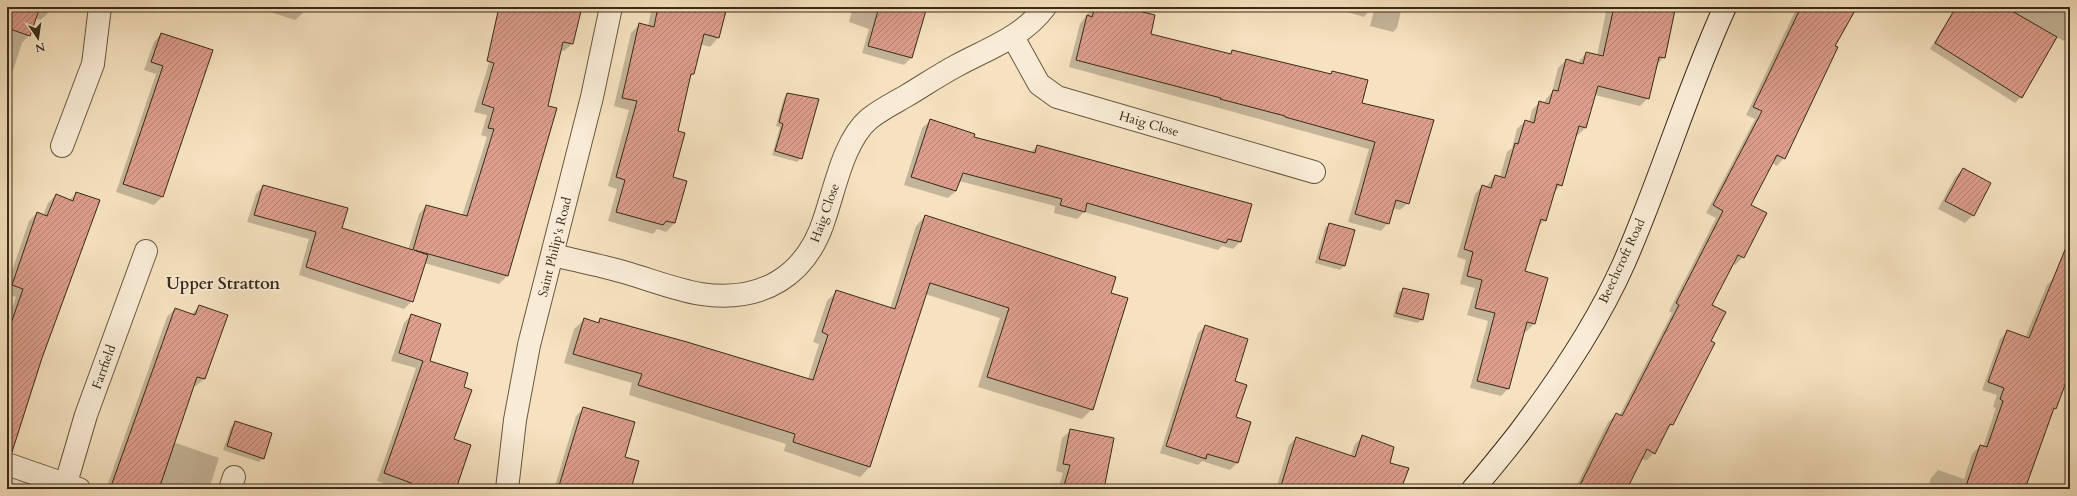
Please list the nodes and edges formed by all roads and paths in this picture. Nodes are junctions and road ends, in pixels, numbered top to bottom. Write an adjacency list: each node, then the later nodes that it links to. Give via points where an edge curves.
1 (100, 7): 6 (street, via 93,64)
2 (611, 7): 9 (street, Saint Philip's Road)
3 (1045, 7): 5 (street, Haig Close)
4 (1725, 7): 13 (street, Beechcroft Road, via 1700,65 1636,234 1606,298 1553,387)
5 (1013, 37): 7 (street, Haig Close, via 1039,84 1056,97); 9 (street, Haig Close, via 955,66 868,120 855,136 846,154 823,225 808,256 792,274 773,285 750,293 725,296 700,294 615,269)
6 (62, 146)
7 (1314, 172)
8 (146, 251): 11 (street, Farrfield, via 86,415)
9 (553, 255): 12 (street, Saint Philip's Road, via 529,345 515,420)
10 (7, 464): 11 (street, Farrfield)
11 (73, 486)
12 (508, 489)
13 (1473, 489)

